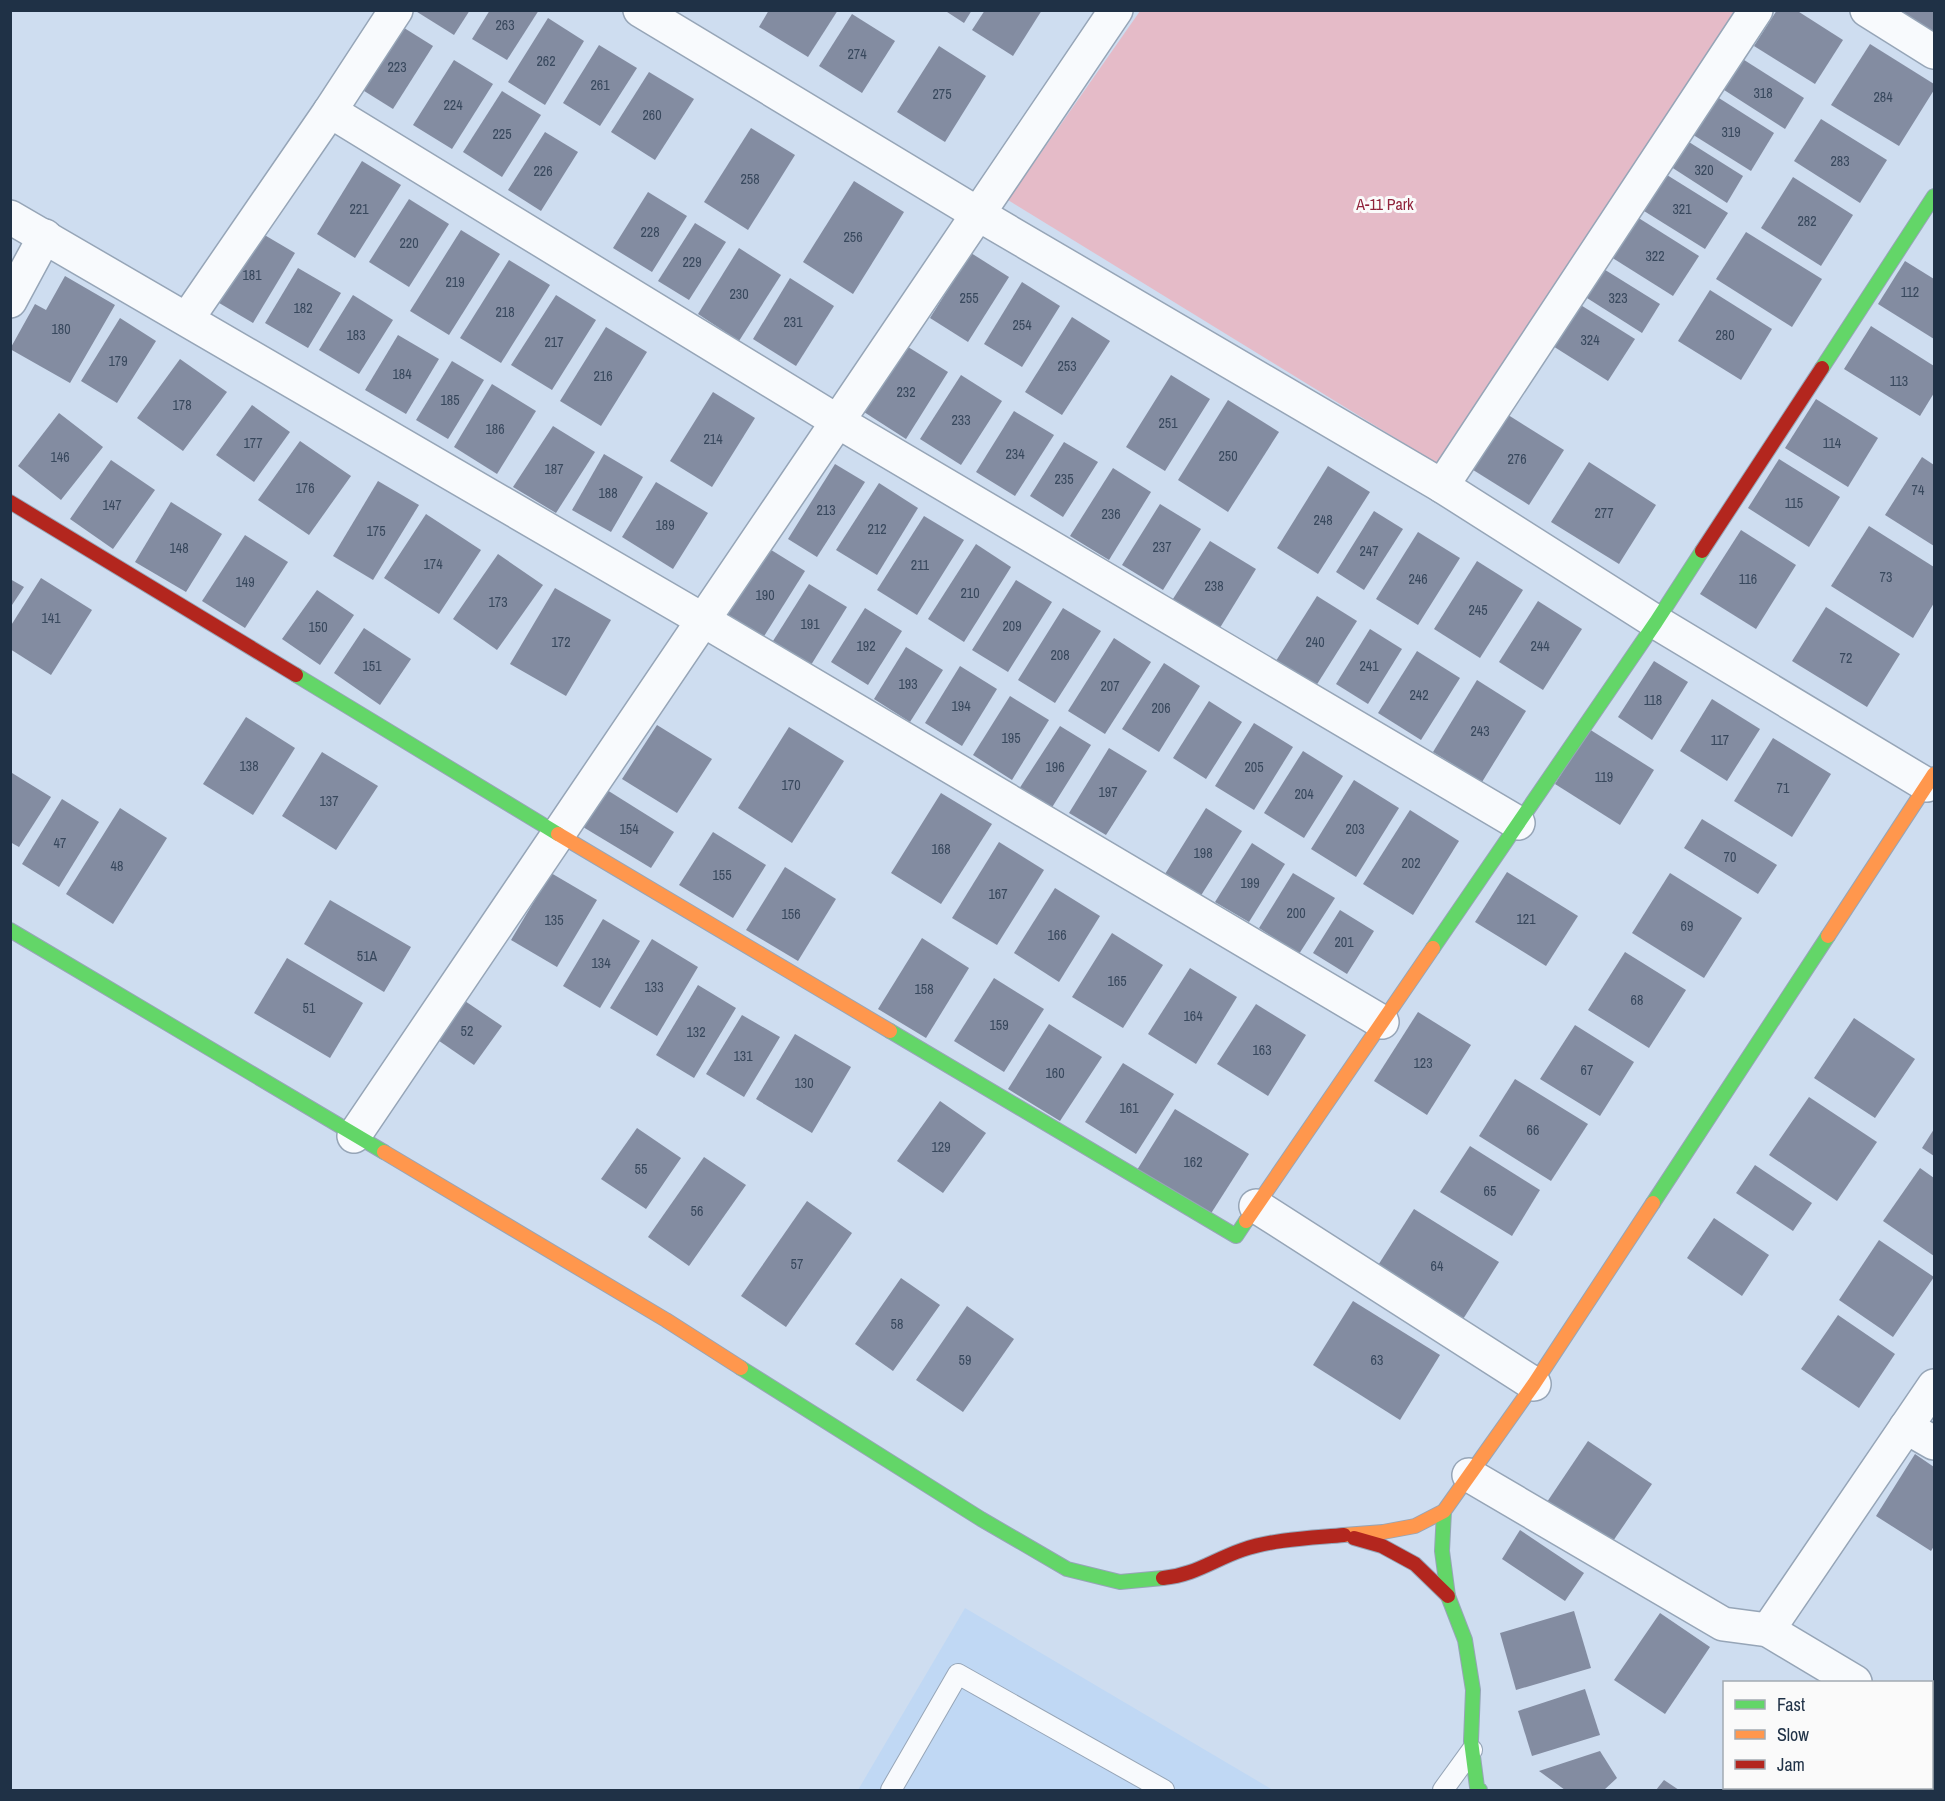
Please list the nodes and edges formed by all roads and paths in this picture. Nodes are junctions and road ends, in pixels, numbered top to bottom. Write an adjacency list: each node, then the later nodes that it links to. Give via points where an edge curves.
1 (396, 10): 7 (street)
2 (640, 10): 9 (street)
3 (1116, 10): 9 (street)
4 (1756, 10): 15 (street)
5 (1868, 11): 6 (street)
6 (1935, 52)
7 (330, 111): 13 (street); 14 (street)
8 (1935, 196): 18 (street)
9 (978, 214): 14 (street); 15 (street)
10 (10, 217): 11 (street)
11 (45, 236): 12 (street); 13 (street)
12 (10, 301)
13 (187, 319): 17 (street)
14 (837, 422): 17 (street); 20 (street)
15 (1442, 486): 18 (street)
16 (10, 502): 21 (street)
17 (703, 620): 21 (street); 23 (street)
18 (1656, 622): 19 (street); 20 (street)
19 (1931, 779): 26 (street)
20 (1518, 824): 23 (street)
21 (558, 834): 24 (street); 25 (street, via 1236,1236)
22 (10, 930): 24 (street)
23 (1382, 1022): 25 (street)
24 (354, 1136): 32 (street, via 666,1320 1067,1569 1120,1582 1183,1576 1243,1550)
25 (1256, 1206): 26 (street)
26 (1534, 1384): 30 (street)
27 (1935, 1386): 28 (street)
28 (1906, 1427): 29 (street); 34 (street)
29 (1935, 1443)
30 (1469, 1475): 31 (street); 34 (street, via 1723,1624)
31 (1444, 1511): 32 (street, via 1415,1526); 33 (street, via 1442,1551)
32 (1340, 1535): 33 (street, via 1382,1546 1415,1564)
33 (1448, 1596): 36 (street, via 1466,1640 1473,1690)
34 (1768, 1630): 35 (street)
35 (1852, 1681)
36 (1472, 1750): 39 (lane); 40 (street)
37 (891, 1791): 38 (lane, via 958,1674)
38 (1164, 1791)
39 (1443, 1791)
40 (1480, 1791)

